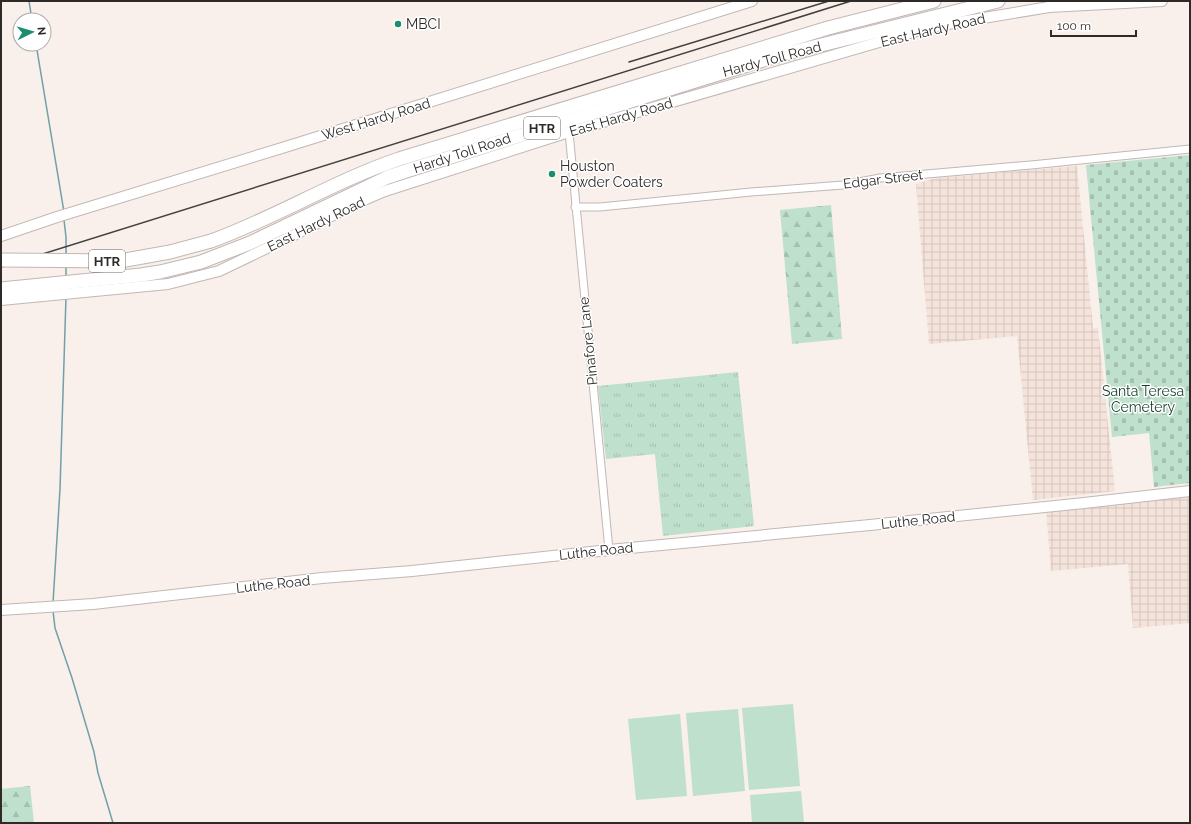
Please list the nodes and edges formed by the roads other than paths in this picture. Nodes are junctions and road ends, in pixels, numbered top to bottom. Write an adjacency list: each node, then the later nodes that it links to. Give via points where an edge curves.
1 (752, 1): 8 (main road, West Hardy Road)
2 (934, 1): 9 (highway, Hardy Toll Road / HTR, bridge, via 828,28 399,158 211,241 120,261)
3 (998, 1): 10 (highway, Hardy Toll Road / HTR, via 773,57 406,171 388,177 250,243 202,262 160,272)
4 (1162, 1): 5 (main road, East Hardy Road, via 1049,7 942,25)
5 (568, 132): 7 (street, Pinafore Lane); 11 (main road, East Hardy Road, via 384,191 219,271 168,284)
6 (1190, 149): 7 (street, Edgar Street, via 880,178 843,185)
7 (575, 207): 13 (street, Pinafore Lane)
8 (1, 236)
9 (1, 260)
10 (1, 289)
11 (1, 300)
12 (1190, 491): 13 (main road, Luthe Road)
13 (609, 550): 14 (main road, Luthe Road, via 64,606)
14 (1, 610)

